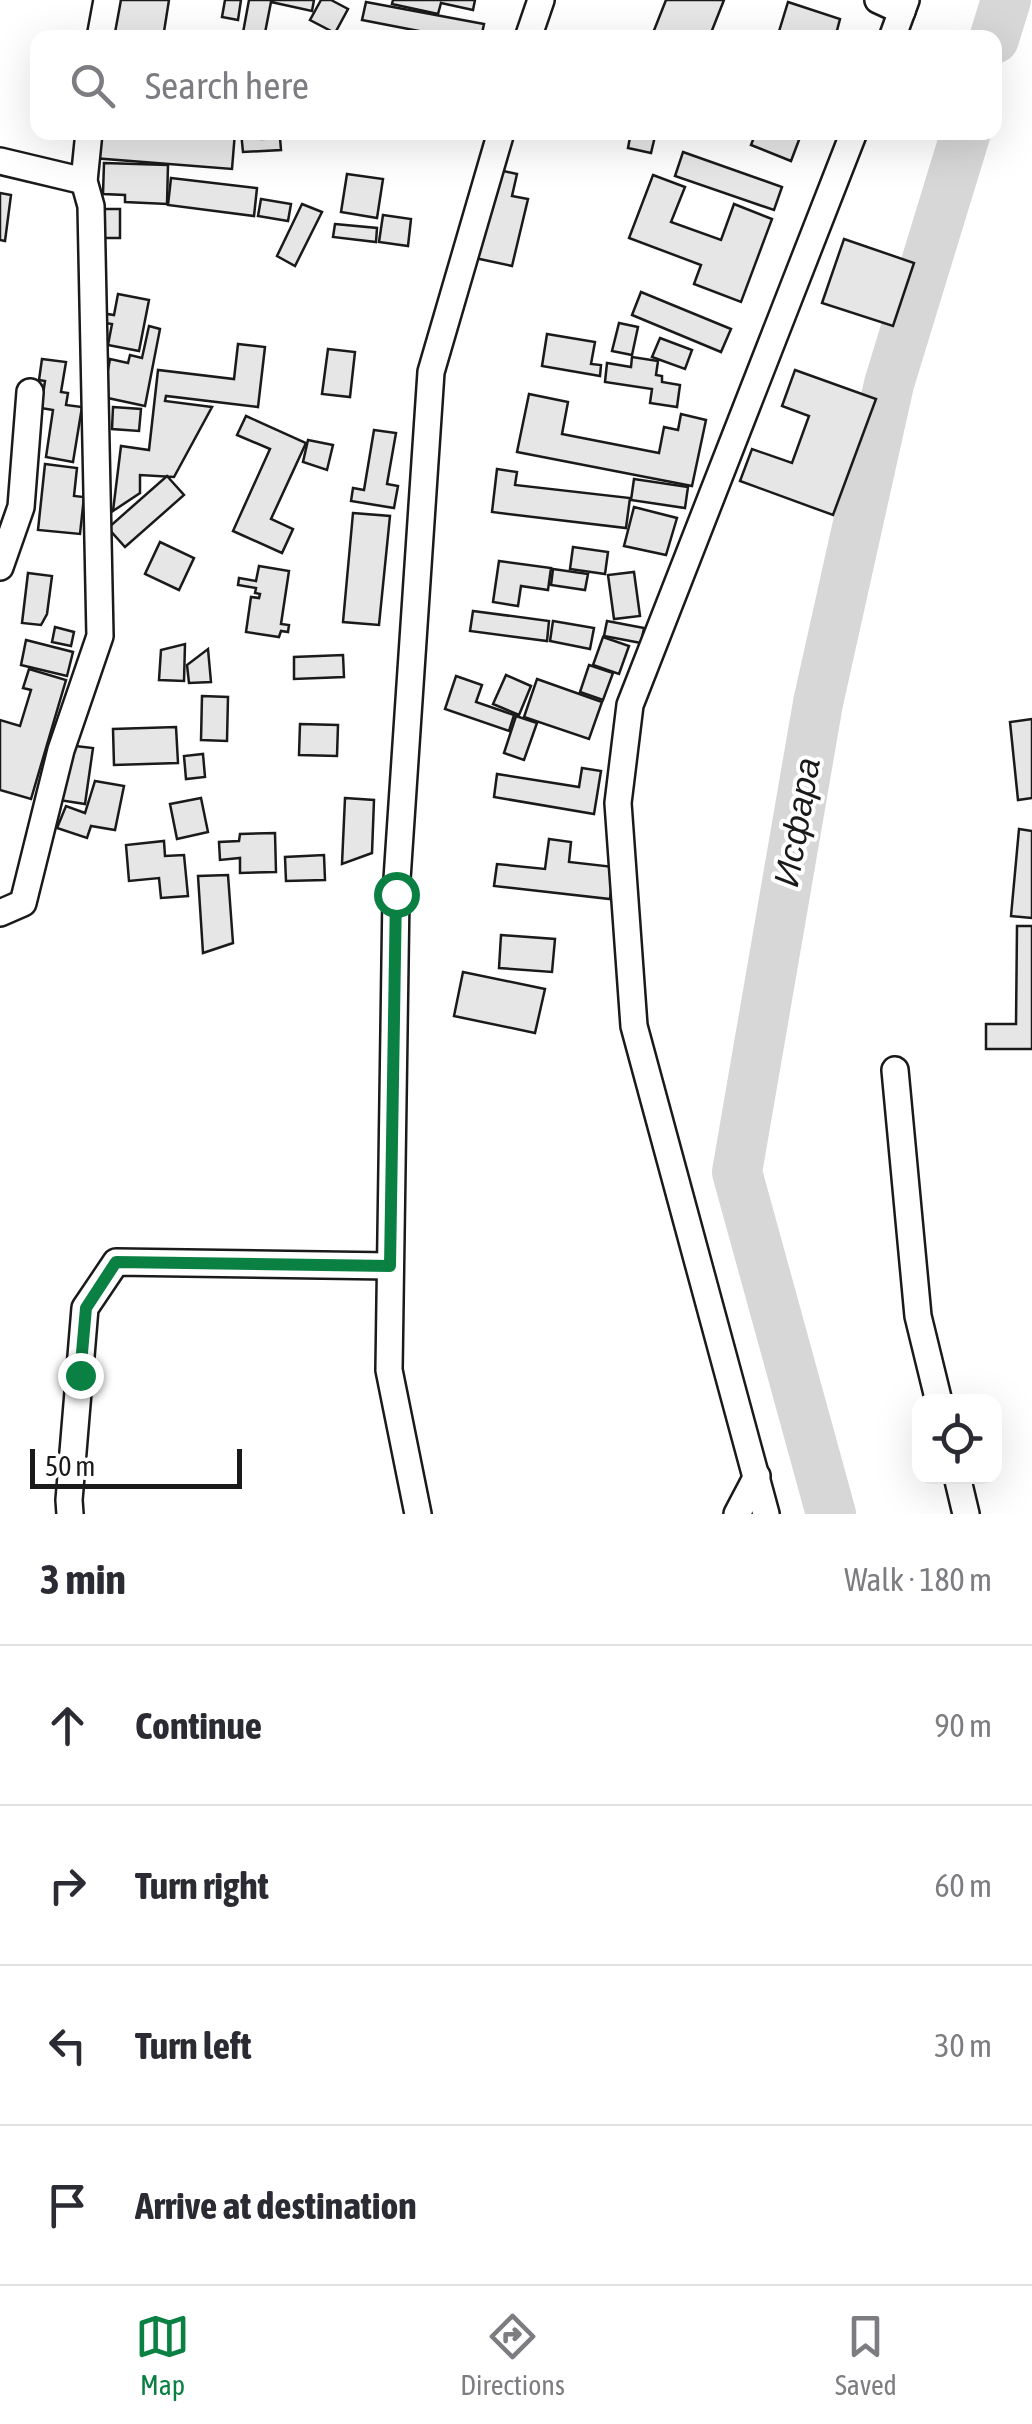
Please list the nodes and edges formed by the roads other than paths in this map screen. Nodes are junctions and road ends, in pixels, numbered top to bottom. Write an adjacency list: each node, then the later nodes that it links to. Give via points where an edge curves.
1 (108, 0): 5 (street)
2 (541, 0): 6 (street)
3 (878, 0): 4 (street)
4 (904, 6): 7 (street)
5 (102, 30)
6 (531, 30)
7 (895, 30)
8 (88, 140): 12 (street)
9 (499, 140): 17 (street, via 431,372 396,894)
10 (851, 140): 19 (street, via 630,705 618,803 634,1026)
11 (0, 161): 12 (street)
12 (84, 182): 15 (street, via 91,225 100,636 61,750 23,903)
13 (30, 392): 14 (street, via 21,507)
14 (0, 567)
15 (0, 912)
16 (894, 1070): 18 (street, via 918,1316)
17 (390, 1266): 21 (street, via 116,1262 86,1308); 22 (street, via 388,1370)
18 (937, 1394)
19 (757, 1476): 23 (street); 24 (street)
20 (959, 1484): 25 (street)
21 (70, 1514)
22 (418, 1514)
23 (737, 1514)
24 (766, 1514)
25 (966, 1514)

